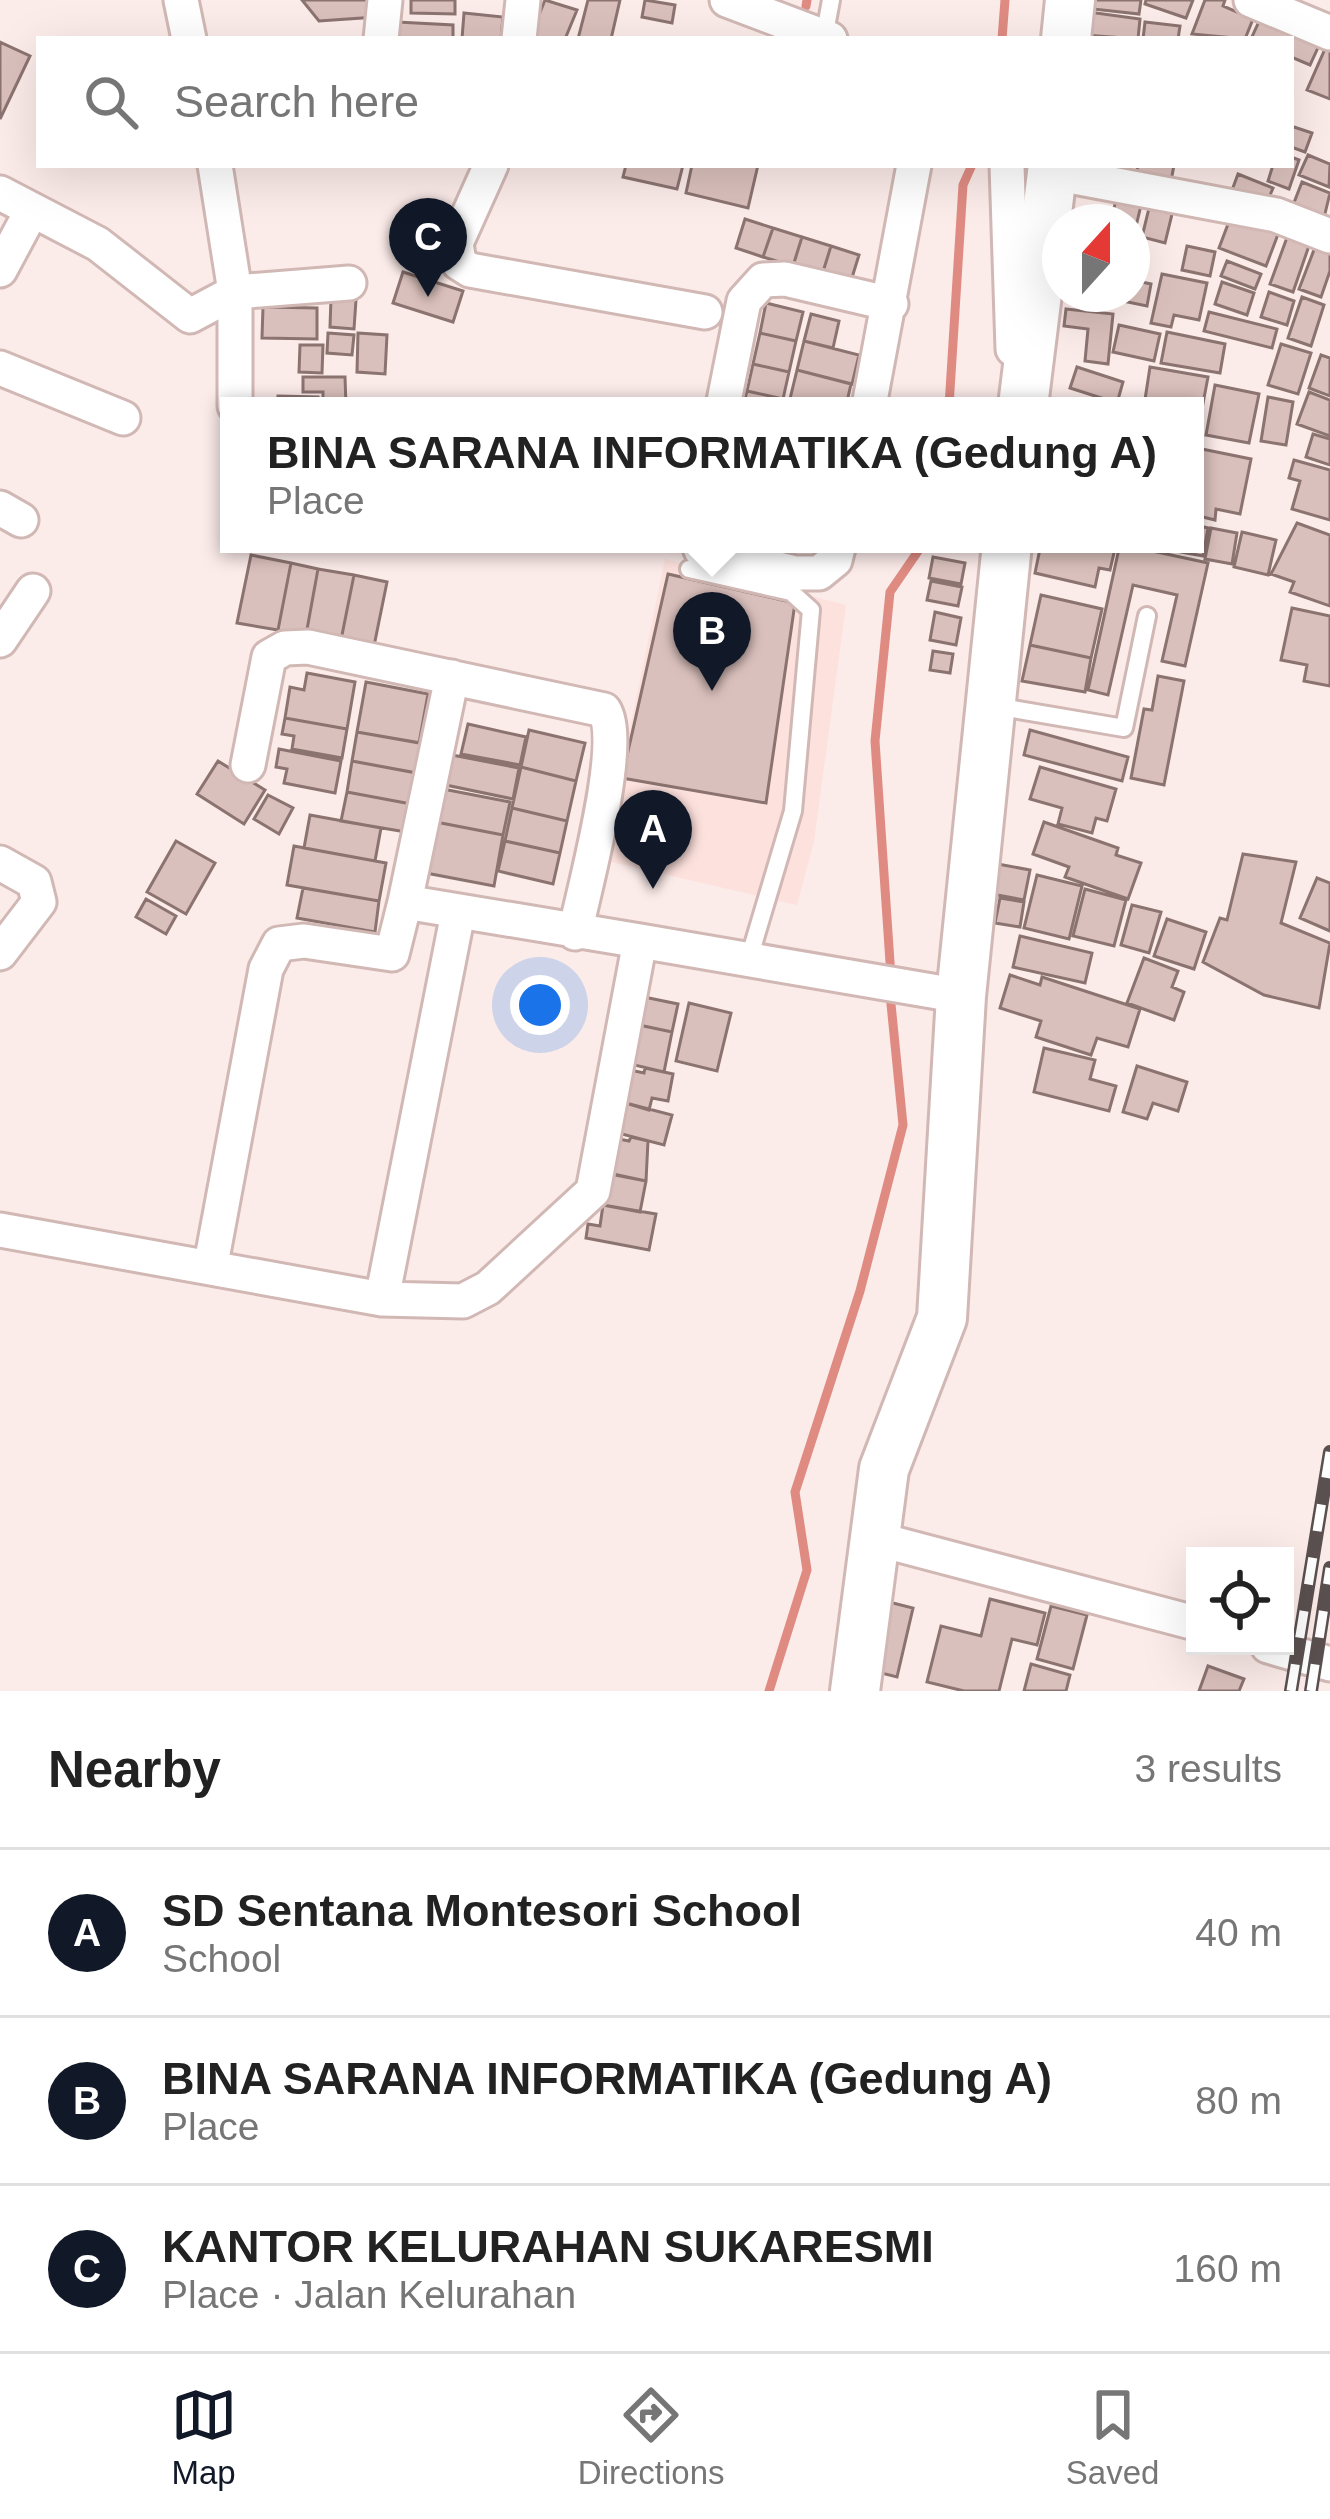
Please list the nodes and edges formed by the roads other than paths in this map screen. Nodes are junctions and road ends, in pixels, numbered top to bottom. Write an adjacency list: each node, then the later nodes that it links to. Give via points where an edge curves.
1 (181, 0): 9 (street)
2 (385, 0): 10 (street)
3 (523, 0): 11 (street)
4 (728, 0): 12 (street)
5 (832, 0): 13 (lane)
6 (1070, 0): 14 (main road)
7 (1252, 0): 8 (street)
8 (1330, 33)
9 (188, 36)
10 (381, 36)
11 (519, 36)
12 (822, 36)
13 (827, 36)
14 (1066, 36)
15 (215, 168): 24 (street)
16 (490, 168): 26 (street, via 456,243 459,263)
17 (914, 168): 25 (street)
18 (1030, 168): 21 (street, via 1276,215); 28 (main road)
19 (0, 193): 20 (street)
20 (31, 212): 22 (street); 24 (street, via 98,244 190,316)
21 (1330, 236)
22 (0, 270)
23 (349, 283): 24 (street)
24 (235, 292): 29 (street)
25 (891, 304): 30 (street, via 764,280 743,302); 31 (street)
26 (705, 312)
27 (0, 368): 32 (street)
28 (1024, 392)
29 (235, 397)
30 (725, 397)
31 (871, 397)
32 (123, 418)
33 (713, 553): 34 (street, via 819,573)
34 (837, 553)
35 (1006, 553): 41 (main road)
36 (694, 557): 50 (lane, via 791,592 811,610 794,811)
37 (33, 591): 39 (street)
38 (1147, 616): 41 (lane, via 1124,728)
39 (0, 640)
40 (452, 677): 42 (street, via 285,648 268,657); 44 (street); 46 (street, via 589,706 610,719)
41 (989, 704): 52 (main road)
42 (248, 765)
43 (0, 863): 48 (street, via 34,882 40,902)
44 (405, 902): 45 (street); 49 (street)
45 (458, 913): 46 (street); 51 (street)
46 (575, 932): 47 (street)
47 (640, 941): 50 (street); 55 (street, via 593,1191 464,1301)
48 (0, 953)
49 (392, 954): 51 (street); 54 (street, via 279,944 266,969)
50 (748, 962): 52 (street)
51 (445, 969): 55 (street)
52 (947, 993): 56 (main road, via 942,1318 884,1469)
53 (0, 1230): 54 (street)
54 (211, 1264): 55 (street)
55 (382, 1299)
56 (873, 1538): 57 (street); 60 (main road)
57 (1186, 1621)
58 (1294, 1654): 59 (street)
59 (1330, 1664)
60 (855, 1691)

